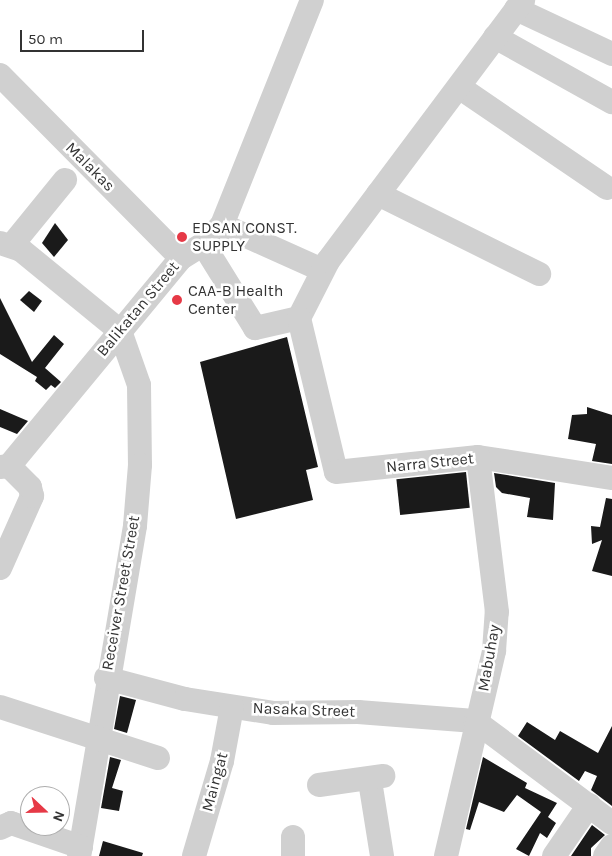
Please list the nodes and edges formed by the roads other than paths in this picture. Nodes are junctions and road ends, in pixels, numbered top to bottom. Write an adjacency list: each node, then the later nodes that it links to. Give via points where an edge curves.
1 (312, 0): 11 (street, Balikatan Street)
2 (519, 4): 3 (street); 4 (street)
3 (495, 37): 6 (street); 7 (street)
4 (612, 54)
5 (0, 75): 14 (street, Malakas)
6 (459, 86): 9 (street); 10 (street)
7 (612, 102)
8 (65, 180): 12 (street)
9 (607, 188)
10 (378, 194): 15 (street); 16 (street)
11 (222, 225): 13 (street, Balikatan Street); 15 (street)
12 (6, 244): 18 (street)
13 (203, 244): 14 (street, Balikatan Street); 17 (street, via 255,328)
14 (181, 258): 18 (street, Balikatan Street)
15 (322, 270): 17 (street)
16 (539, 274)
17 (299, 318): 19 (street, Narra Street, via 336,472)
18 (120, 331): 20 (street, Balikatan Street); 23 (street, Receiver Street Street, via 139,385 140,465 135,526)
19 (478, 457): 21 (street, Narra Street); 26 (street, Mabuhay, via 497,612 494,651)
20 (4, 466): 22 (street, via 30,487 32,496)
21 (612, 478)
22 (0, 568)
23 (106, 678): 24 (street, Nasaka Street); 27 (street, Receiver Street Street)
24 (232, 707): 26 (street, Nasaka Street); 35 (street, Maingat, via 222,761)
25 (0, 708): 27 (street)
26 (475, 721): 30 (street); 37 (street, Mabuhay)
27 (98, 740): 28 (street); 34 (street, Receiver Street Street)
28 (158, 758)
29 (319, 785): 36 (street, via 377,779)
30 (589, 805): 31 (street); 38 (street)
31 (612, 823)
32 (0, 828): 34 (street, via 11,823)
33 (612, 846): 39 (street)
34 (80, 851)
35 (194, 856)
36 (382, 856)
37 (446, 856)
38 (554, 856)
39 (605, 856)

